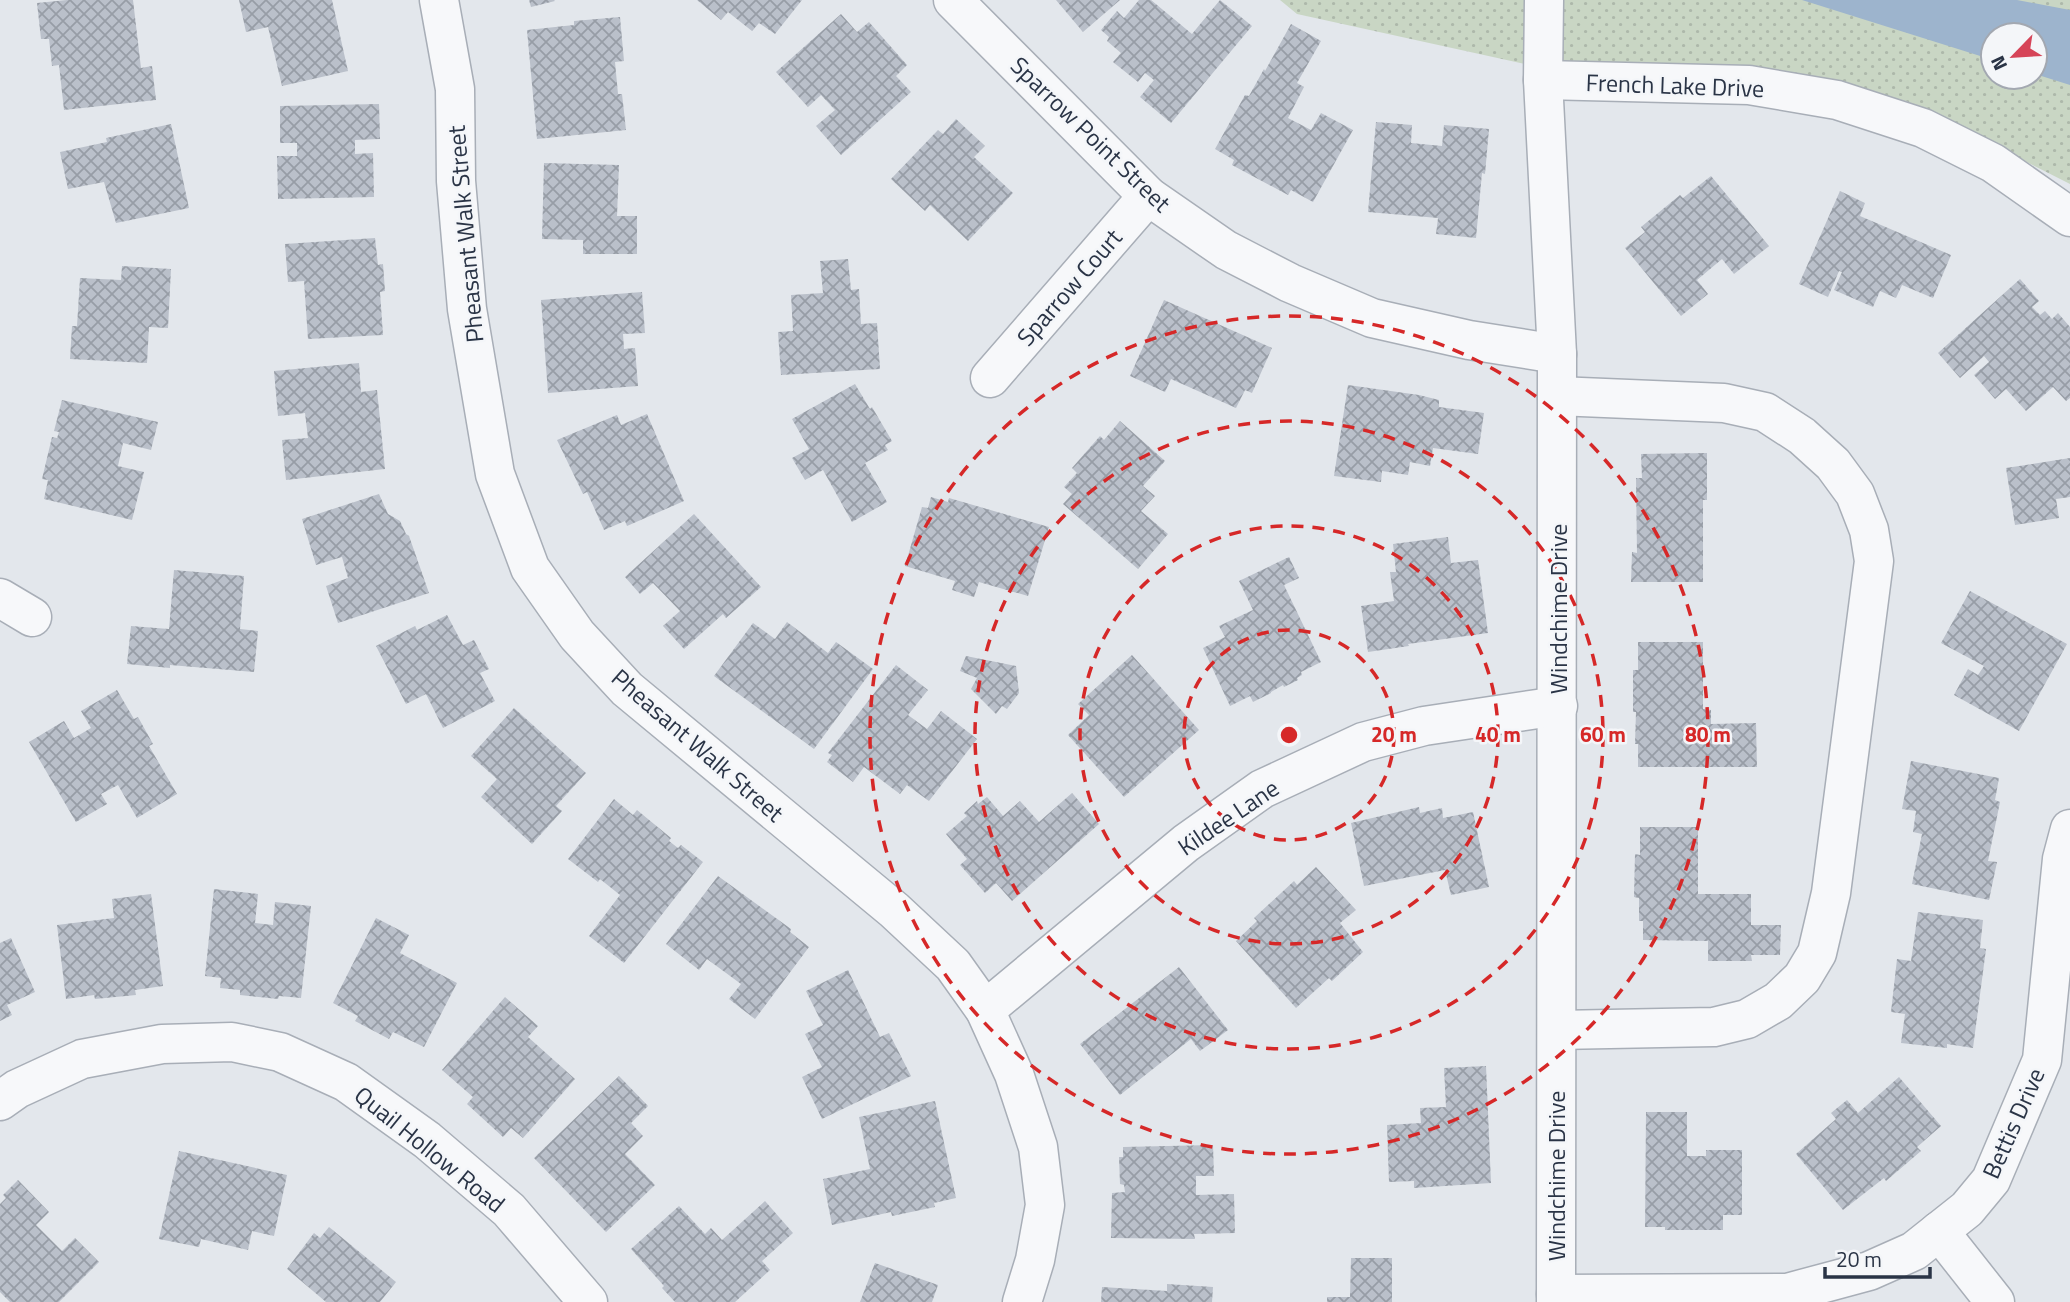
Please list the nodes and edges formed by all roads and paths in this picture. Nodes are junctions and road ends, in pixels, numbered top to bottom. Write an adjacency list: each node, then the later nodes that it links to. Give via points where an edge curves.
1 (439, 0): 14 (street, Pheasant Walk Street, via 455,89 456,181 467,309 495,474 530,568 578,635 627,689 894,910 953,965)
2 (953, 0): 5 (street, Sparrow Point Street)
3 (1544, 0): 4 (street, Windchime Drive)
4 (1543, 80): 6 (street, French Lake Drive, via 1749,85 1837,100 1923,128 1993,163); 7 (street, Windchime Drive)
5 (1148, 196): 7 (street, Sparrow Point Street, via 1226,250 1372,318); 8 (street, Sparrow Court)
6 (2070, 217)
7 (1557, 354): 9 (street, Windchime Drive)
8 (990, 377)
9 (1557, 396): 12 (street, Windchime Drive); 15 (street, via 1724,403 1765,412 1833,464 1855,494 1869,530 1874,561 1831,893 1817,953 1802,978 1778,1001 1747,1019 1714,1027)
10 (0, 598): 11 (street)
11 (32, 617)
12 (1558, 706): 14 (street, Kildee Lane, via 1424,726 1363,742 1262,789 1186,843); 15 (street, Windchime Drive)
13 (2070, 829): 17 (street, Bettis Drive, via 2062,859 2042,1060 1992,1180 1967,1209)
14 (985, 1010): 20 (street, Pheasant Walk Street, via 1014,1074 1038,1147 1045,1205 1035,1261)
15 (1557, 1030): 18 (street, Windchime Drive)
16 (0, 1101): 19 (street, Quail Hollow Road, via 82,1059 149,1046 232,1042 280,1052 346,1082 427,1140 509,1210)
17 (1939, 1231): 18 (street, Bettis Drive, via 1914,1251 1870,1271 1787,1293); 21 (street)
18 (1556, 1298)
19 (588, 1302)
20 (1021, 1302)
21 (1995, 1302)

